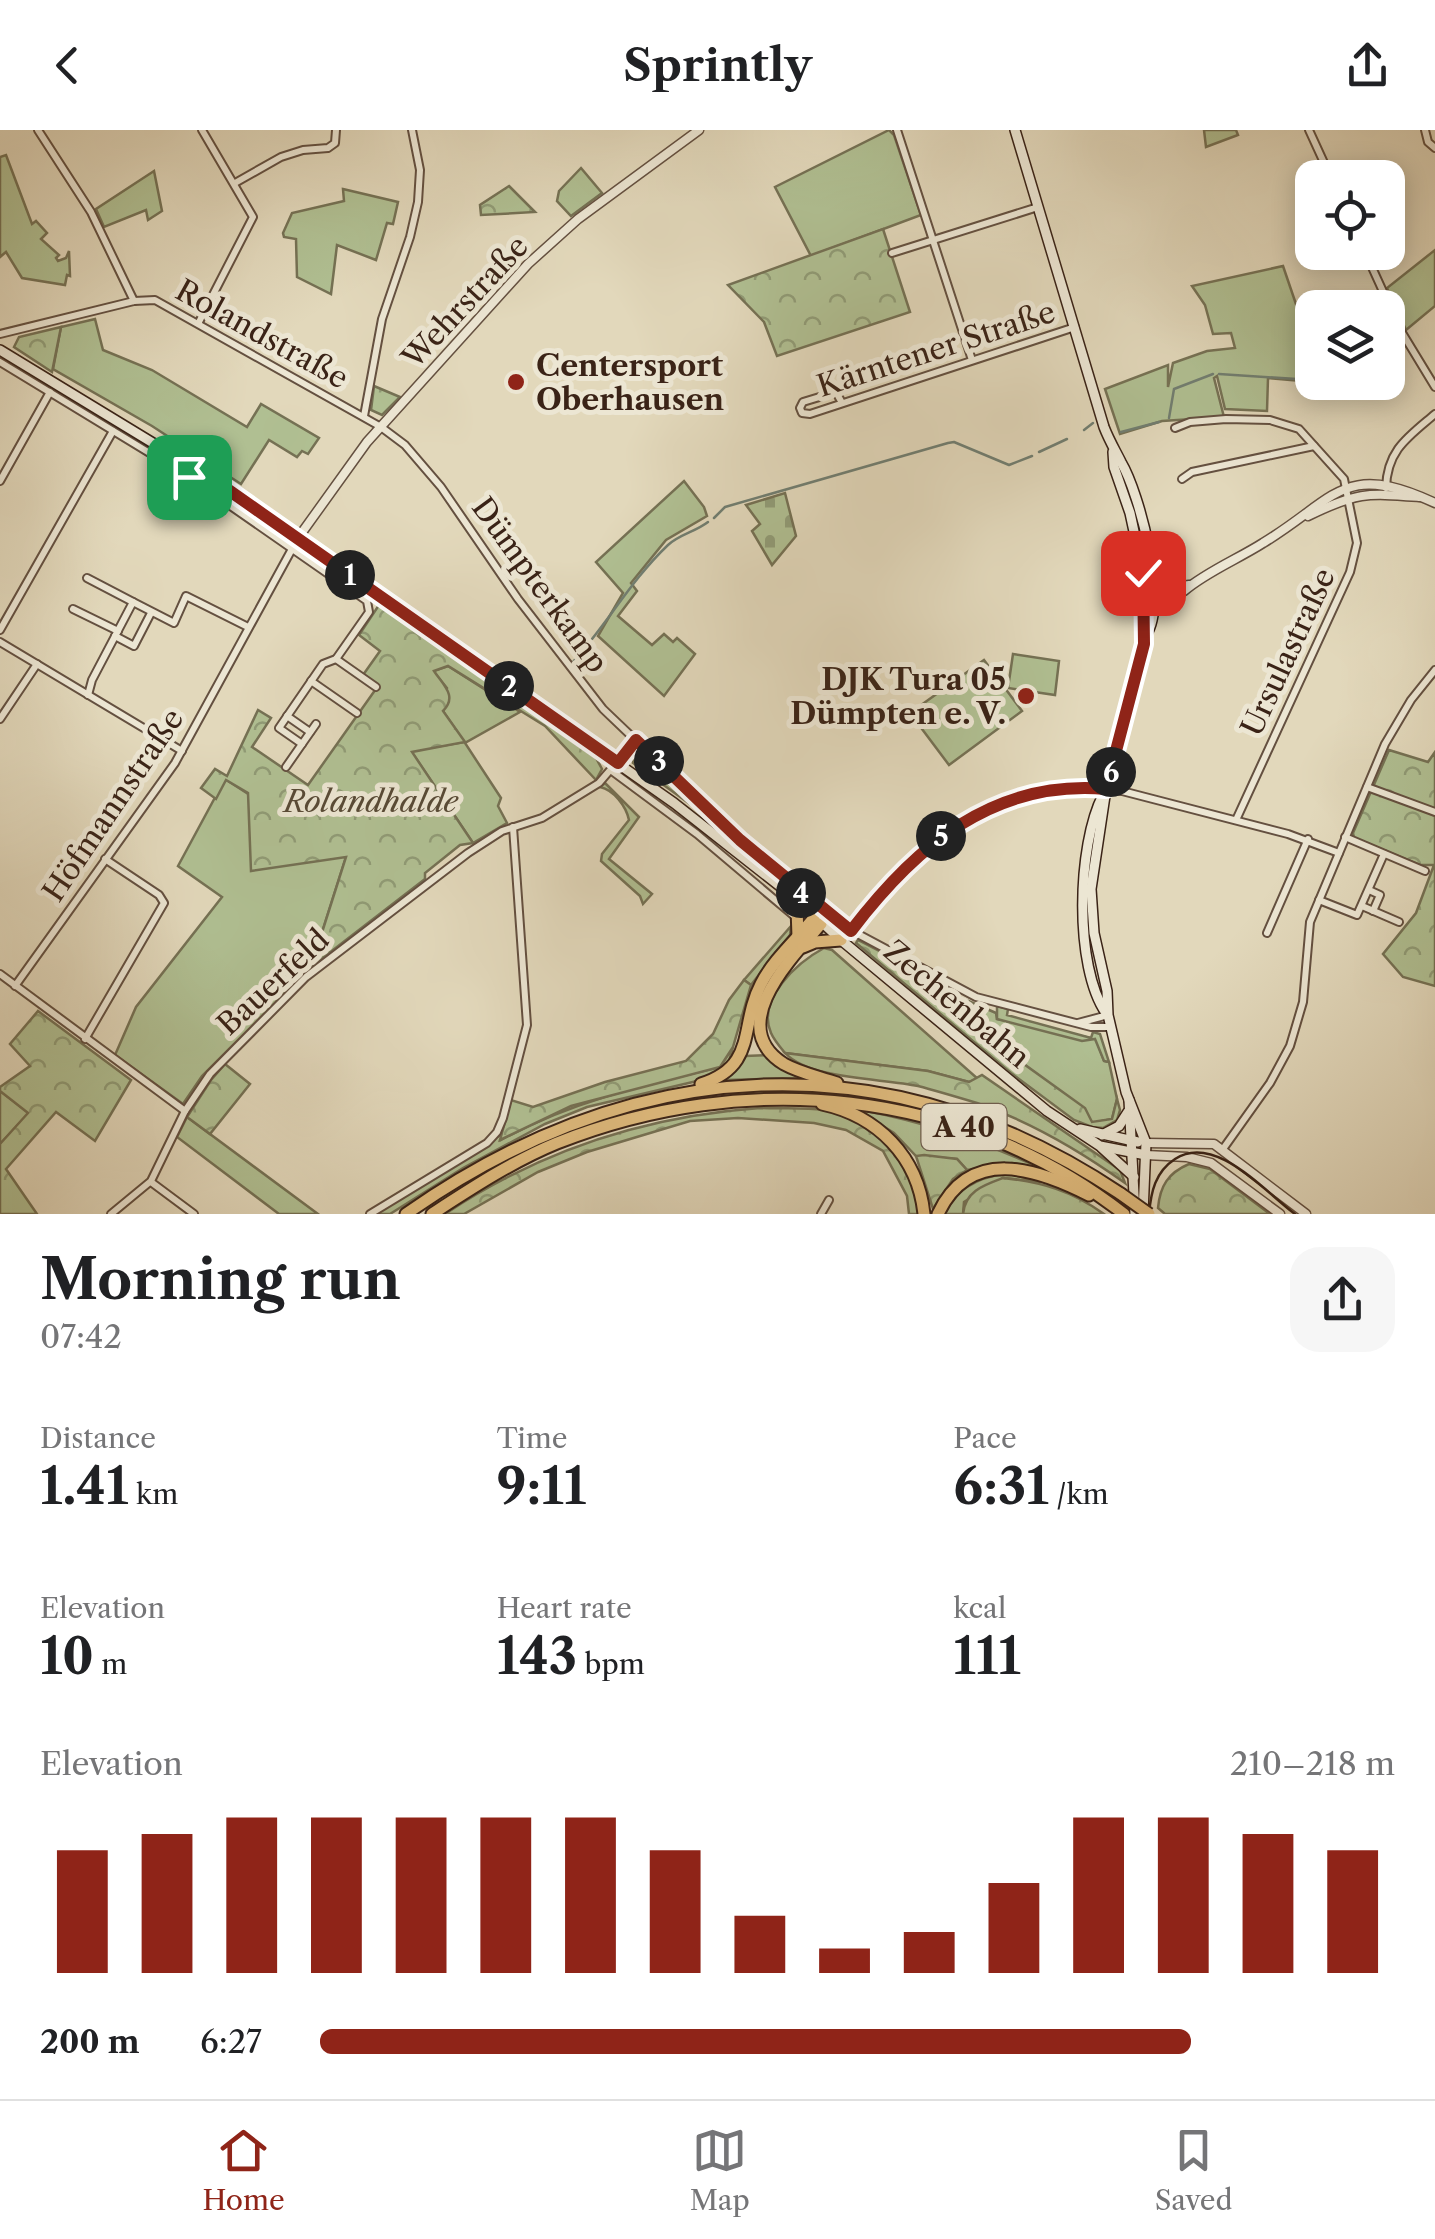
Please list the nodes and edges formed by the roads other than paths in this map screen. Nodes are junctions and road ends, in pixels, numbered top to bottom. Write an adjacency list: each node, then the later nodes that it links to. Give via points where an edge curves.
1 (38, 130): 17 (street, via 91,212)
2 (202, 130): 12 (street)
3 (336, 130): 12 (street, via 330,148 281,156)
4 (412, 130): 27 (street, via 418,202 382,320)
5 (699, 130): 29 (street, Wehrstraße, via 539,254)
6 (896, 130): 14 (street)
7 (1015, 130): 13 (main road)
8 (1310, 130): 11 (street)
9 (1426, 130): 10 (street)
10 (1435, 148)
11 (1323, 160)
12 (234, 183): 18 (street, via 252,220)
13 (1038, 207): 14 (street); 19 (main road)
14 (934, 240): 15 (street); 22 (street)
15 (892, 253)
16 (1373, 270): 24 (street)
17 (134, 301): 18 (street, Rolandstraße, via 160,301); 20 (street, Rolandstraße)
18 (199, 322): 27 (street, Rolandstraße)
19 (1075, 327): 22 (street, Kärntener Straße); 44 (main road, via 1138,511)
20 (0, 334)
21 (0, 350): 36 (main road)
22 (972, 360): 26 (street, Kärntener Straße)
23 (0, 362): 25 (street)
24 (1435, 387)
25 (50, 392): 31 (street); 35 (street)
26 (842, 403): 26 (street, Kärntener Straße, via 810,414 800,410 803,402 836,392)
27 (364, 416): 29 (street, Rolandstraße)
28 (1432, 417): 32 (street); 38 (street, via 1393,453)
29 (381, 427): 41 (street, Wehrstraße); 63 (street, Dümpterkamp, via 430,474 590,694)
30 (1175, 428): 33 (street, via 1270,420 1299,429)
31 (113, 430): 37 (street); 49 (street)
32 (1435, 430)
33 (1314, 446): 34 (street); 39 (street, via 1340,473)
34 (1182, 479)
35 (0, 481)
36 (217, 482): 37 (street); 41 (main road)
37 (203, 486): 42 (street)
38 (1386, 488): 39 (street); 40 (street, via 1410,490)
39 (1347, 493): 44 (street, via 1184,591); 72 (street, Ursulastraße, via 1354,561)
40 (1435, 503)
41 (298, 538): 42 (street, Höfmannstraße); 67 (main road)
42 (292, 548): 48 (street, Höfmannstraße); 52 (street, via 368,601 369,612)
43 (86, 578): 45 (street)
44 (1152, 592): 70 (main road, via 1154,614)
45 (133, 602): 47 (street); 50 (street)
46 (73, 609): 50 (street)
47 (151, 612): 48 (street, via 174,623 186,596); 50 (street, via 134,646)
48 (248, 626): 65 (street, Höfmannstraße)
49 (0, 630)
50 (117, 634): 57 (street)
51 (0, 642): 53 (street)
52 (336, 659): 55 (street, via 326,661); 56 (street)
53 (37, 664): 57 (street); 60 (street)
54 (1435, 670): 69 (street, via 1393,730)
55 (311, 681): 58 (street); 59 (street)
56 (376, 687)
57 (88, 695): 65 (street)
58 (357, 713)
59 (287, 716): 62 (street); 64 (street, via 279,728)
60 (0, 719)
61 (316, 724): 62 (street)
62 (310, 732): 64 (street)
63 (636, 740): 67 (street, Bauerfeld); 88 (street, Dümpterkamp, via 740,840)
64 (302, 744): 66 (street)
65 (182, 751): 78 (street, Höfmannstraße)
66 (286, 767)
67 (615, 767): 68 (main road); 73 (street, Bauerfeld, via 542,818)
68 (643, 787): 80 (main road, Zechenbahn); 84 (street, Zechenbahn)
69 (1367, 787): 71 (street); 74 (street)
70 (1106, 789): 72 (street); 88 (street, via 1042,792 951,829 897,873); 94 (main road, via 1087,848 1082,905 1088,953)
71 (1435, 812)
72 (1236, 820): 75 (street)
73 (513, 827): 102 (street, Bauerfeld, via 468,852 315,969 210,1074); 115 (street, via 527,1025 503,1118 486,1143)
74 (1346, 837): 76 (street); 77 (street)
75 (1308, 840): 76 (street); 89 (street)
76 (1338, 853): 82 (street)
77 (1384, 854): 79 (street); 81 (street)
78 (105, 859): 93 (street, Höfmannstraße); 97 (street, via 164,903)
79 (1425, 871)
80 (772, 882): 84 (main road, Zechenbahn); 86 (main road, Zechenbahn)
81 (1369, 890): 83 (street); 85 (street, via 1380,895)
82 (1319, 900): 83 (street, via 1357,916); 107 (street, via 1292,1042)
83 (1362, 906): 85 (street)
84 (795, 911): 86 (main road, Zechenbahn); 91 (highway)
85 (1373, 911): 87 (street)
86 (818, 921): 90 (main road, Zechenbahn); 91 (highway)
87 (1399, 922)
88 (851, 931): 95 (street, Dümpterkamp, via 976,997)
89 (1268, 933)
90 (841, 940): 91 (highway); 104 (main road, Zechenbahn, via 996,1070)
91 (801, 942): 98 (highway, via 768,990 764,1039 782,1062); 99 (highway, via 758,989 736,1063 712,1081)
92 (0, 974): 93 (street)
93 (15, 986): 97 (street)
94 (1108, 1015): 95 (street); 96 (main road)
95 (1077, 1023): 96 (street, Dümpterkamp)
96 (1110, 1027): 101 (main road)
97 (85, 1039): 102 (street)
98 (860, 1090): 99 (highway, A 40, via 760,1085); 122 (highway, A 40, bridge, via 1001,1128 1079,1166)
99 (662, 1097): 116 (highway, A 40, via 530,1141)
100 (788, 1097): 112 (highway, A 40, via 884,1107 963,1127 1055,1167); 117 (highway, A 40, via 700,1104 608,1124 509,1166); 119 (highway, via 852,1113 885,1134 912,1169)
101 (1128, 1100): 103 (main road); 105 (main road)
102 (184, 1111): 110 (street, Bauerfeld)
103 (1128, 1112): 104 (main road); 106 (main road)
104 (1101, 1141): 106 (main road, Zechenbahn); 109 (main road)
105 (1146, 1143): 106 (main road, Zechenbahn); 107 (street); 108 (main road)
106 (1133, 1147): 108 (main road, Zechenbahn); 109 (main road)
107 (1223, 1148): 124 (street)
108 (1146, 1155): 122 (main road); 123 (street, via 1211,1163)
109 (1134, 1176): 121 (main road)
110 (151, 1181): 113 (street, Bauerfeld); 114 (street)
111 (828, 1200): 118 (street)
112 (1123, 1213): 120 (highway, via 1068,1184 1008,1167 959,1184)
113 (111, 1214)
114 (194, 1214)
115 (370, 1214)
116 (406, 1214)
117 (432, 1214)
118 (821, 1214)
119 (924, 1214)
120 (938, 1214)
121 (1134, 1214)
122 (1146, 1214)
123 (1280, 1214)
124 (1306, 1214)

